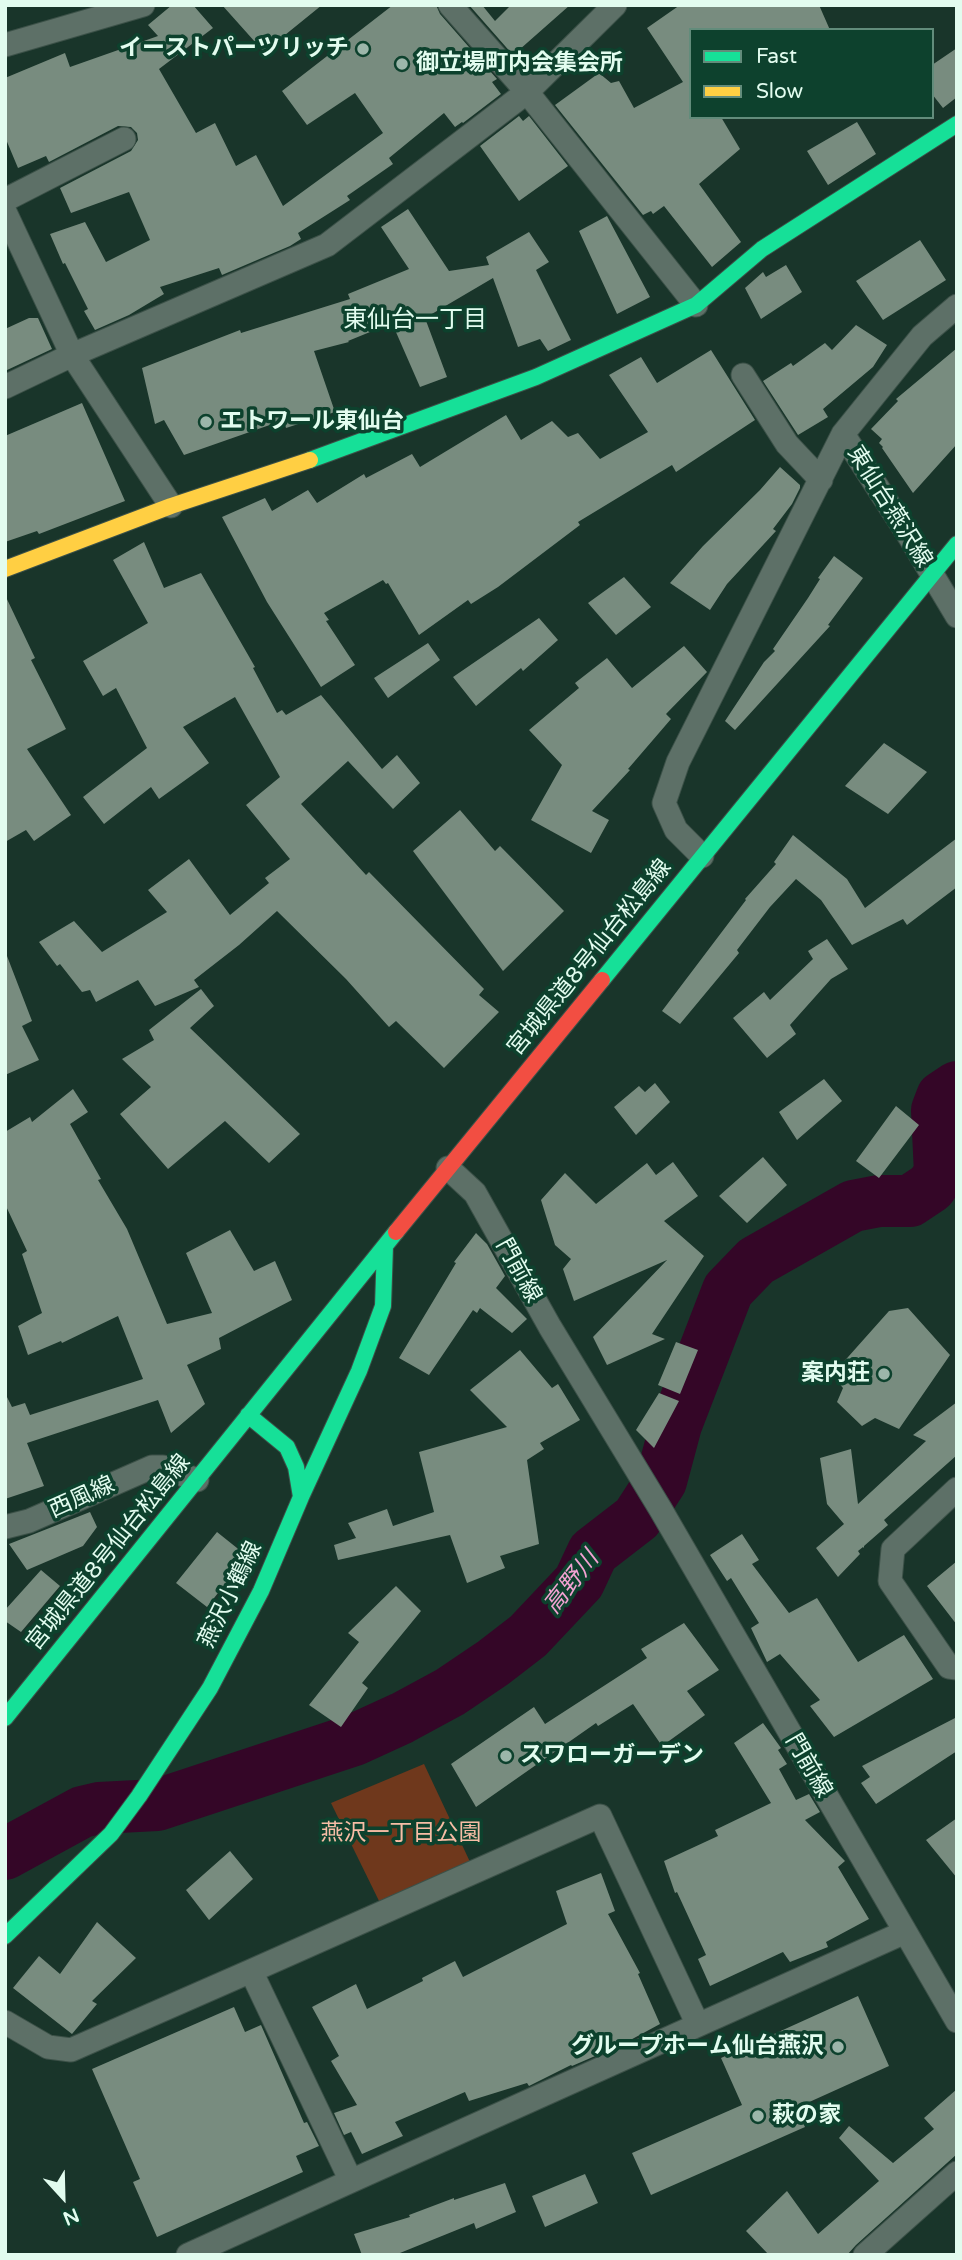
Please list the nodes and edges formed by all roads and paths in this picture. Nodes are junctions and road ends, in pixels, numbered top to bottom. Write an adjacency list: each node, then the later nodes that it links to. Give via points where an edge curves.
1 (143, 5): 4 (street)
2 (450, 5): 5 (street)
3 (615, 5): 5 (street)
4 (5, 45)
5 (527, 92): 10 (street); 12 (street, via 327,245)
6 (957, 124): 10 (street, via 762,249)
7 (124, 139): 8 (street)
8 (5, 200)
9 (5, 212): 12 (street)
10 (696, 305): 17 (street, via 536,377)
11 (957, 306): 15 (street, via 922,336)
12 (72, 355): 14 (street); 17 (street)
13 (743, 375): 16 (street, via 787,444)
14 (5, 387)
15 (843, 434): 16 (street); 20 (street, 東仙台燕沢線)
16 (821, 480): 22 (street, via 668,788 664,803 676,830)
17 (171, 506): 19 (street)
18 (957, 544): 20 (street, 宮城県道8号仙台松島線)
19 (5, 569)
20 (931, 575): 21 (street, 東仙台燕沢線); 22 (street, 宮城県道8号仙台松島線)
21 (957, 616)
22 (702, 856): 23 (street, 宮城県道8号仙台松島線)
23 (448, 1168): 24 (street, 宮城県道8号仙台松島線); 32 (street, 門前線, via 475,1193)
24 (384, 1246): 25 (street, 宮城県道8号仙台松島線); 28 (street, 燕沢小鶴線, via 383,1306 359,1371)
25 (248, 1415): 26 (street, 宮城県道8号仙台松島線); 28 (street, via 287,1447)
26 (197, 1480): 29 (street, 西風線, via 152,1467 29,1521); 31 (street, 宮城県道8号仙台松島線)
27 (957, 1489): 30 (street, via 892,1549 890,1581 948,1667)
28 (301, 1497): 33 (street, 燕沢小鶴線, via 261,1591 210,1688 139,1796 111,1834)
29 (5, 1527)
30 (957, 1668)
31 (5, 1718)
32 (905, 1933): 35 (street, 門前線); 37 (street)
33 (5, 1936)
34 (251, 1971): 36 (street, via 71,2050 48,2047); 37 (street, via 600,1816); 39 (street)
35 (957, 2021)
36 (5, 2022)
37 (698, 2025): 39 (street)
38 (957, 2173): 41 (street)
39 (351, 2181): 40 (street)
40 (188, 2255)
41 (865, 2255)

